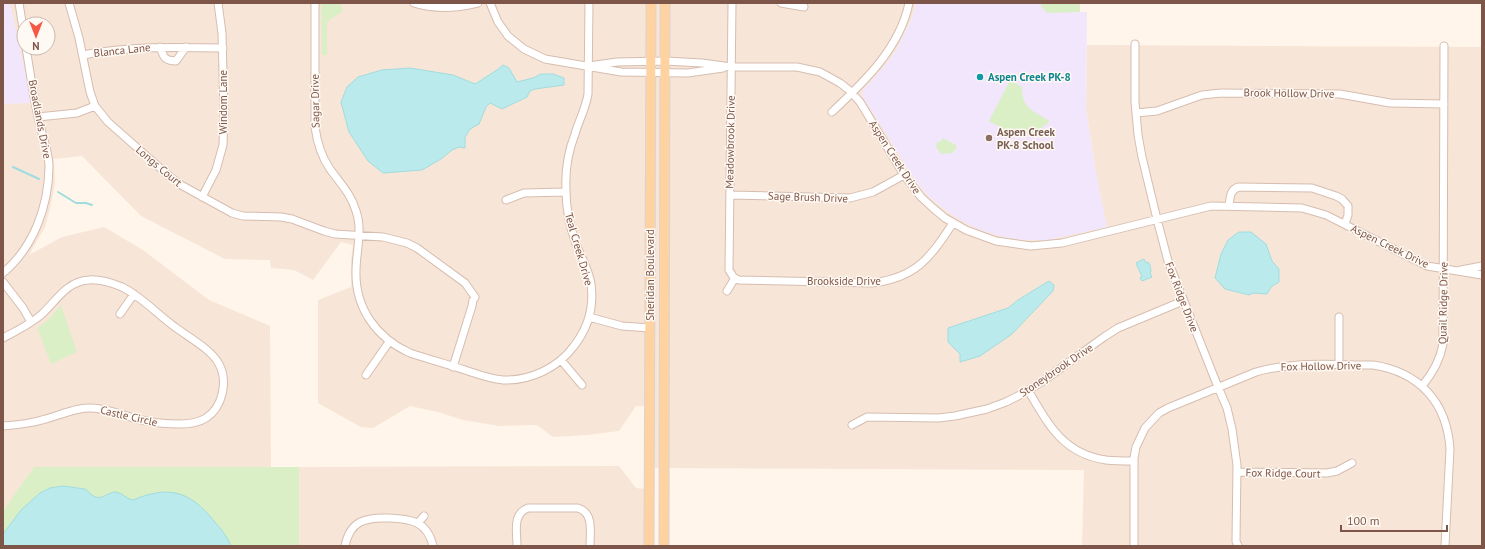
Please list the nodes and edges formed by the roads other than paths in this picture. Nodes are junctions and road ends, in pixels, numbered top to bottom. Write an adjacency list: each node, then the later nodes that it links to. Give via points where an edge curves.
1 (19, 3): 15 (street)
2 (70, 3): 21 (street, Longs Court)
3 (218, 3): 20 (street, Windom Lane)
4 (314, 3): 44 (street, Sagar Drive, via 317,140 325,160 352,199 358,217)
5 (414, 3): 6 (street, via 447,8)
6 (478, 3)
7 (490, 3): 25 (street, Aspen Creek Drive, via 504,30 524,49 545,59)
8 (589, 3): 25 (street, Teal Creek Drive)
9 (650, 3): 23 (main road, Sheridan Boulevard)
10 (665, 3): 24 (main road, Sheridan Boulevard)
11 (732, 3): 26 (street, Meadowbrook Drive)
12 (781, 3): 14 (street)
13 (909, 3): 29 (street, via 903,22 888,51)
14 (804, 7)
15 (21, 16)
16 (1135, 44): 33 (street, Fox Ridge Drive)
17 (1444, 46): 30 (street, Quail Ridge Drive)
18 (160, 47): 19 (street, Blanca Lane); 19 (street, Blanca Lane, via 166,60 176,61); 21 (street, Blanca Lane, via 109,50)
19 (186, 47): 20 (street, Blanca Lane)
20 (223, 48): 38 (street, Windom Lane, via 223,145 216,170)
21 (83, 55): 31 (street, Longs Court)
22 (27, 56): 34 (street, Broadlands Drive)
23 (651, 62): 24 (street, Aspen Creek Drive); 25 (street, Aspen Creek Drive, via 617,62); 27 (main road, Sheridan Boulevard)
24 (665, 62): 26 (street, Aspen Creek Drive); 28 (main road, Sheridan Boulevard)
25 (589, 66): 27 (street, Aspen Creek Drive, via 621,72); 36 (street, Teal Creek Drive, via 587,100 571,147)
26 (731, 66): 28 (street, Aspen Creek Drive, via 688,73); 29 (street, Aspen Creek Drive, via 809,68 831,76); 37 (street, Meadowbrook Drive)
27 (650, 72): 28 (street, Aspen Creek Drive); 59 (main road, Sheridan Boulevard)
28 (665, 72): 82 (main road, Sheridan Boulevard)
29 (852, 93): 32 (street); 35 (street, Aspen Creek Drive)
30 (1444, 104): 33 (street, Brook Hollow Drive, via 1390,103 1340,94 1221,93 1202,95 1157,111); 46 (street, Quail Ridge Drive)
31 (95, 106): 34 (street, via 77,113); 38 (street, Longs Court, via 108,122 168,176)
32 (832, 112)
33 (1136, 113): 41 (street, Fox Ridge Drive, via 1142,157)
34 (38, 117): 48 (street, Broadlands Drive, via 49,166 44,207 26,248)
35 (904, 175): 37 (street, Sage Brush Drive, via 873,192 850,198); 42 (street, Aspen Creek Drive, via 921,197)
36 (566, 192): 39 (street, via 524,193); 56 (street, Teal Creek Drive, via 571,226 590,282 592,295)
37 (730, 195): 50 (street, Meadowbrook Drive, via 729,270)
38 (202, 197): 44 (street, Longs Court, via 243,216 286,218 335,234)
39 (506, 200)
40 (1229, 206): 41 (street, Aspen Creek Drive, via 1205,207); 43 (street, Aspen Creek Drive, via 1302,208); 43 (street, Aspen Creek Drive, via 1232,191 1239,186 1312,188 1346,202 1349,209)
41 (1157, 219): 42 (street, Aspen Creek Drive, via 1062,243 1030,246 991,240); 54 (street, Fox Ridge Drive, via 1168,261)
42 (952, 223): 50 (street, Brookside Drive, via 936,248 919,266 902,276 884,282)
43 (1345, 224): 46 (street, Aspen Creek Drive, via 1421,264)
44 (360, 236): 61 (street, via 356,271 358,295 368,318); 64 (street, via 383,237 407,243 469,288 475,297)
45 (1482, 266): 47 (street, Aspen Creek Drive)
46 (1444, 269): 47 (street, Aspen Creek Drive); 67 (street, Quail Ridge Drive, via 1443,344 1433,372)
47 (1458, 270): 49 (street, Aspen Creek Drive)
48 (3, 274)
49 (1482, 275)
50 (735, 278): 52 (street)
51 (3, 282): 58 (street)
52 (727, 291)
53 (134, 294): 55 (street); 58 (street, Castle Circle, via 110,283 80,281 66,289); 71 (street, Castle Circle, via 208,351 219,364 223,379 222,392 212,414 202,421 191,424 165,424 102,409 80,408 44,420)
54 (1183, 300): 68 (street, Fox Ridge Drive); 69 (street, Stoneybrook Drive, via 1118,328)
55 (120, 314)
56 (589, 317): 59 (street, via 622,326); 62 (street, Teal Creek Drive, via 579,340)
57 (1339, 317): 63 (street)
58 (31, 322): 60 (street, Castle Circle)
59 (650, 328): 81 (main road, Sheridan Boulevard)
60 (3, 338)
61 (389, 342): 64 (street, via 410,353); 65 (street)
62 (561, 360): 64 (street, Teal Creek Drive, via 536,375 503,380); 66 (street)
63 (1339, 365): 67 (street, Fox Hollow Drive, via 1384,367 1405,375); 68 (street, Fox Hollow Drive, via 1271,368)
64 (453, 366)
65 (366, 375)
66 (582, 385)
67 (1422, 386): 85 (street, via 1443,414 1449,436)
68 (1218, 387): 72 (street, Fox Hollow Drive, via 1159,413 1140,437); 74 (street, Fox Ridge Drive, via 1232,429)
69 (1028, 390): 70 (street, Stoneybrook Drive, via 1006,402 971,413 938,418 867,417); 72 (street, via 1050,426 1074,449 1095,458)
70 (852, 425)
71 (3, 426)
72 (1134, 461): 83 (street, Fox Hollow Drive)
73 (1352, 463): 74 (street, Fox Ridge Court, via 1327,473)
74 (1237, 472): 84 (street, Fox Ridge Drive)
75 (424, 516): 76 (street)
76 (418, 523): 77 (street, via 404,518 374,517 353,522); 78 (street, via 428,532)
77 (345, 546)
78 (433, 546)
79 (517, 546): 80 (street, via 515,515 528,508 583,507 590,519)
80 (590, 546)
81 (649, 546)
82 (664, 546)
83 (1134, 546)
84 (1238, 546)
85 (1445, 546)

